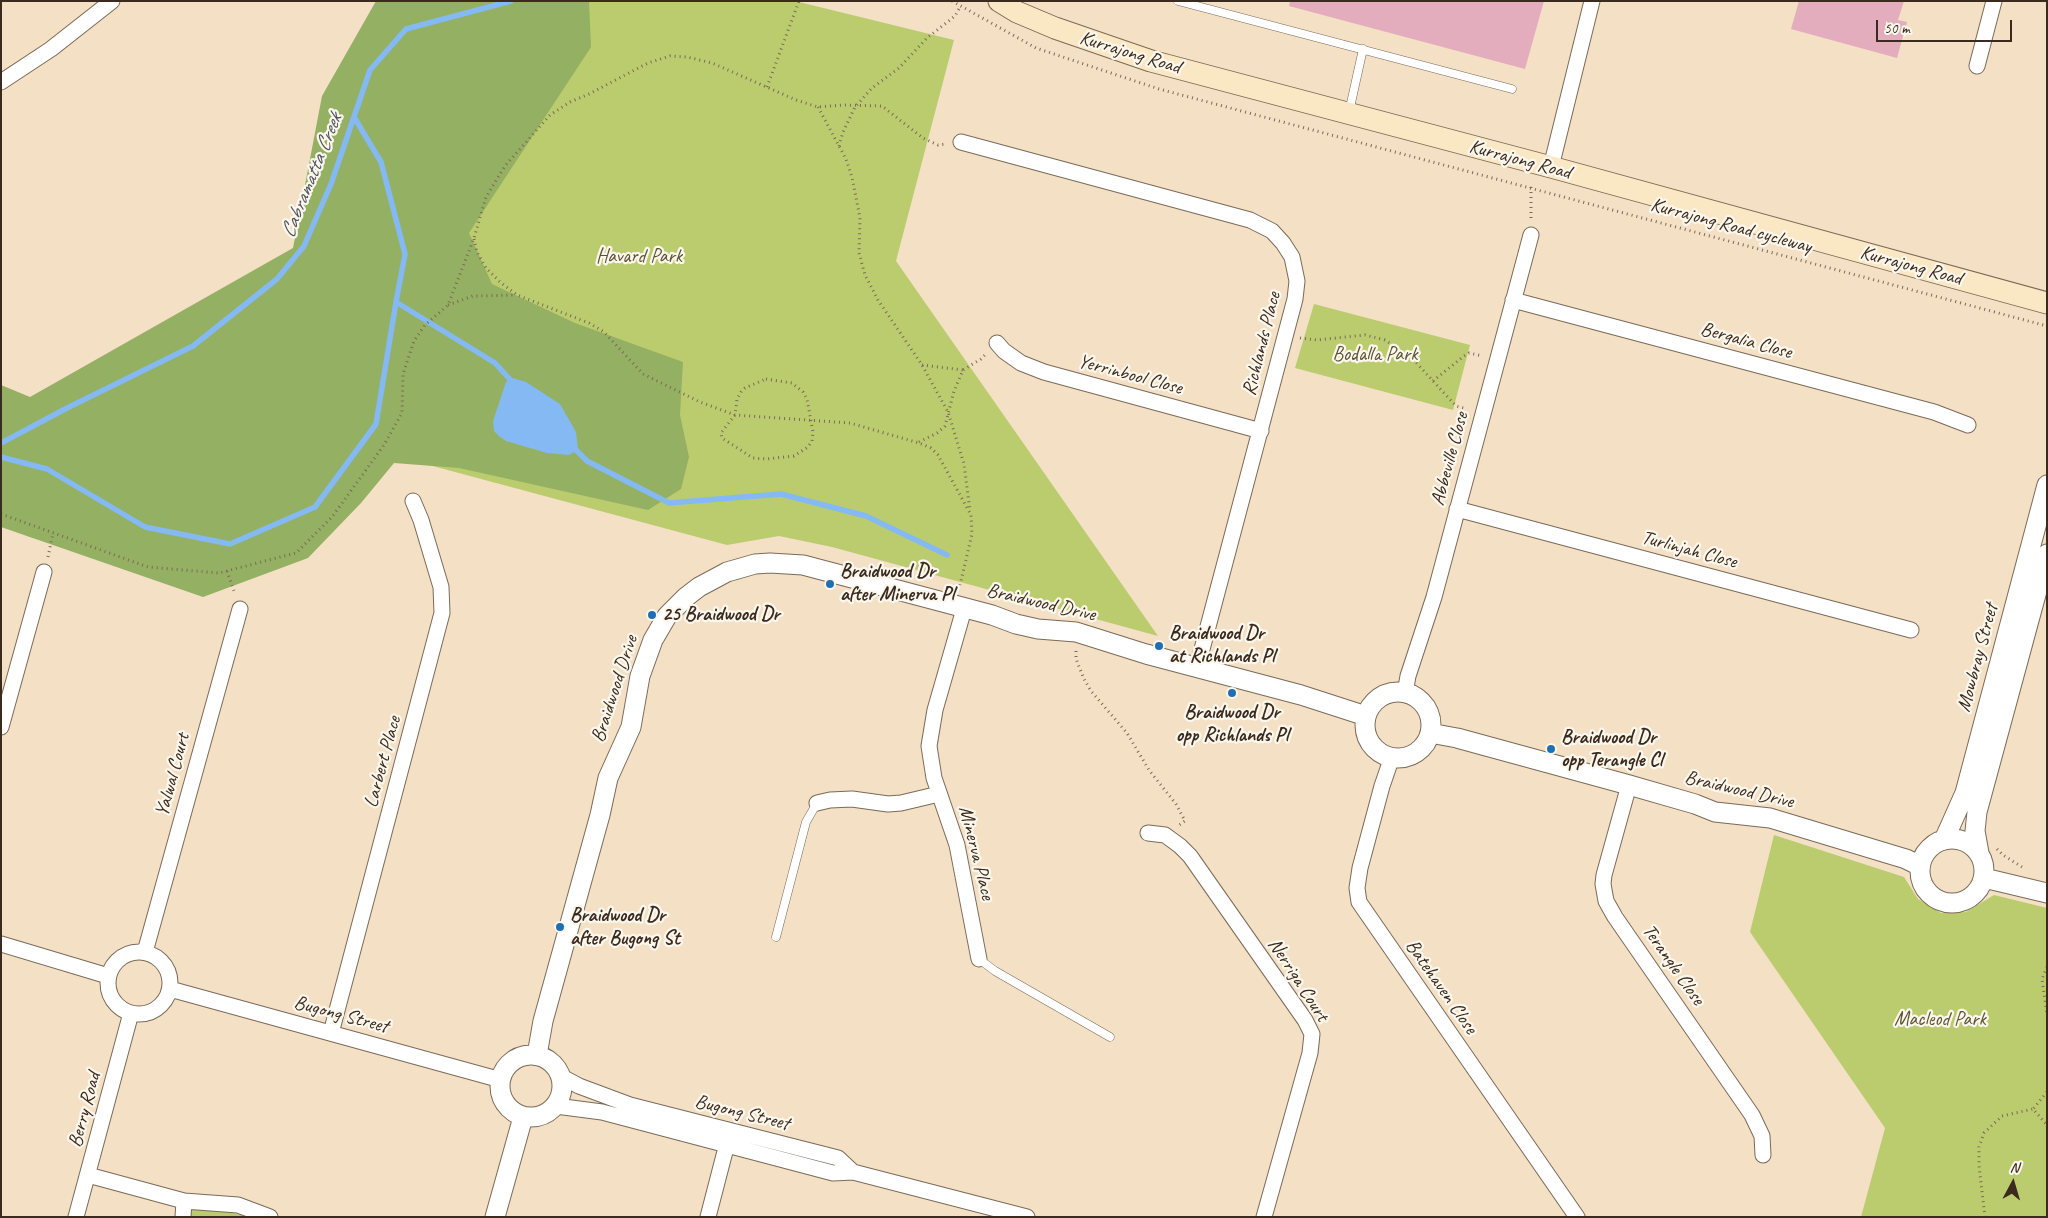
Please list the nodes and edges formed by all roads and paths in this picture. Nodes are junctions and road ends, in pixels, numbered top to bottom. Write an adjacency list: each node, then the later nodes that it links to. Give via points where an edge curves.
1 (112, 1): 10 (street, via 51,49)
2 (799, 1): 11 (path)
3 (1000, 1): 15 (main road, Kurrajong Road, via 1017,12 1099,44)
4 (1178, 1): 8 (lane)
5 (1592, 1): 19 (street)
6 (1994, 1): 9 (street)
7 (960, 8): 13 (path)
8 (1363, 49): 12 (lane); 15 (lane)
9 (1977, 66)
10 (1, 82)
11 (767, 88): 14 (path); 22 (path, via 712,63 670,56 648,63 570,102 550,115 505,166 486,197)
12 (1512, 89)
13 (857, 105): 14 (path); 16 (path, via 882,106 912,131 938,145); 17 (path)
14 (818, 107): 17 (path)
15 (1348, 114): 19 (main road, Kurrajong Road)
16 (961, 142): 28 (street, Richlands Place, via 1262,225 1283,243 1294,265 1297,281 1295,299)
17 (838, 146): 31 (path, via 852,177 860,218 860,253 865,275)
18 (1407, 155): 20 (path, Kurrajong Road cycleway)
19 (1550, 167): 25 (main road, Kurrajong Road)
20 (1531, 188): 21 (path); 27 (path, Kurrajong Road cycleway)
21 (1531, 235): 24 (street, Abbeville Close)
22 (474, 238): 23 (path, via 486,268); 26 (path)
23 (516, 296): 26 (path, via 472,296); 36 (path, via 589,323 604,332 643,374)
24 (1513, 300): 30 (street, Abbeville Close); 38 (street, Bergalia Close, via 1929,410)
25 (2047, 303)
26 (448, 305): 48 (path, via 425,325 414,341 403,374 402,413 384,446 332,517 296,553)
27 (2047, 326)
28 (1286, 336): 33 (path, via 1317,340 1374,336 1404,351); 39 (street, Richlands Place)
29 (996, 343): 32 (path, via 981,359); 39 (street, Yerrinbool Close, via 1021,363 1044,372)
30 (1497, 359): 33 (path, via 1469,353); 35 (street, Abbeville Close)
31 (922, 365): 32 (path); 34 (path)
32 (963, 370): 34 (path)
33 (1433, 381): 35 (path, via 1456,406)
34 (948, 412): 40 (path, via 945,426); 45 (path, via 964,464)
35 (1482, 413): 43 (street, Abbeville Close)
36 (735, 415): 37 (path); 37 (path, via 737,399 745,388 760,380 775,379 792,383 803,392); 37 (path, via 721,433 722,438 758,459 794,456 808,447 812,441)
37 (811, 420): 40 (path, via 850,423)
38 (1968, 425)
39 (1261, 431): 55 (street, Richlands Place)
40 (919, 443): 45 (path, via 938,455)
41 (2047, 486): 66 (street, Mowbray Street, via 1965,793)
42 (413, 501): 81 (street, Larbert Place, via 442,587 442,613)
43 (1457, 509): 53 (street, Turlinjah Close); 56 (street, Abbeville Close)
44 (1, 514): 46 (path)
45 (971, 515): 50 (path, via 972,534)
46 (53, 534): 48 (path, via 148,567); 49 (path)
47 (2047, 554): 67 (street, Mowbray Street, via 1977,812 1975,831)
48 (227, 571): 51 (path)
49 (44, 572): 58 (street)
50 (960, 584)
51 (240, 609): 74 (street, Yalwal Court)
52 (964, 609): 54 (street, Braidwood Drive, via 1031,627); 62 (street, Minerva Place, via 930,737 929,756); 83 (street, Braidwood Drive, via 804,565 786,563 755,564 727,572 699,587 677,605 653,640 640,676 631,727 610,772 543,1021)
53 (1911, 630)
54 (1076, 632): 55 (street, Braidwood Drive); 65 (path, via 1076,660 1084,679 1127,733 1185,821)
55 (1197, 668): 57 (street, Braidwood Drive)
56 (1405, 693): 57 (street, via 1385,694 1370,707); 59 (street, via 1415,697 1426,708 1431,723)
57 (1366, 716): 60 (street, via 1367,737 1373,747)
58 (1, 727)
59 (1430, 733): 60 (street, via 1420,750 1402,758); 61 (street, Braidwood Drive)
60 (1392, 757): 104 (street, Batehaven Close, via 1360,868 1356,888 1359,902)
61 (1628, 785): 68 (street, Braidwood Drive, via 1715,812 1770,818); 93 (street, Terangle Close, via 1604,875 1606,901 1752,1115 1762,1136)
62 (939, 794): 63 (street, via 901,804 852,799); 75 (street, Minerva Place, via 957,844)
63 (817, 802): 72 (lane, via 806,822)
64 (1148, 832): 65 (street, Nerriga Court)
65 (1165, 836): 103 (street, Nerriga Court, via 1190,856 1312,1034 1310,1053)
66 (1944, 840): 67 (street, via 1964,841); 68 (street, via 1928,849)
67 (1987, 850): 69 (path); 70 (street)
68 (1920, 866): 70 (street, via 1924,888 1941,902 1957,903 1972,897)
69 (2028, 869)
70 (1984, 878): 71 (street)
71 (2047, 894)
72 (776, 937)
73 (1, 944): 77 (street)
74 (145, 952): 77 (street, via 132,952 121,957); 78 (street, via 166,966 170,974)
75 (978, 959): 82 (lane, Minerva Place)
76 (2047, 967): 80 (path, via 2042,988)
77 (108, 976): 79 (street, via 108,989 114,1001)
78 (170, 989): 79 (street, via 163,1004 149,1013); 81 (street, Bugong Street)
79 (131, 1013): 95 (street, Berry Road)
80 (2047, 1014)
81 (331, 1033): 85 (street, Bugong Street)
82 (1110, 1037)
83 (537, 1055): 84 (street, via 553,1063); 85 (street, via 528,1055 510,1063)
84 (562, 1077): 87 (street, via 563,1087); 91 (street, Bugong Street, via 630,1105)
85 (501, 1080): 89 (street, via 500,1089 507,1106)
86 (2047, 1092): 88 (path)
87 (556, 1106): 89 (street, via 541,1116); 92 (street, Bugong Street, via 602,1112)
88 (2033, 1109): 90 (path); 105 (path, via 2002,1116 1984,1133 1979,1148 1979,1166)
89 (523, 1116): 100 (street)
90 (2047, 1125)
91 (730, 1130): 92 (street); 94 (street, Bugong Street, via 838,1158)
92 (727, 1146): 94 (street, Bugong Street, via 833,1173); 101 (street)
93 (1763, 1155)
94 (853, 1172): 102 (street, Bugong Street)
95 (88, 1175): 96 (street); 97 (street, Berry Road)
96 (184, 1201): 98 (street); 99 (street, via 238,1205)
97 (76, 1217)
98 (183, 1217)
99 (270, 1217)
100 (495, 1217)
101 (708, 1217)
102 (1027, 1217)
103 (1264, 1217)
104 (1577, 1217)
105 (1985, 1217)

